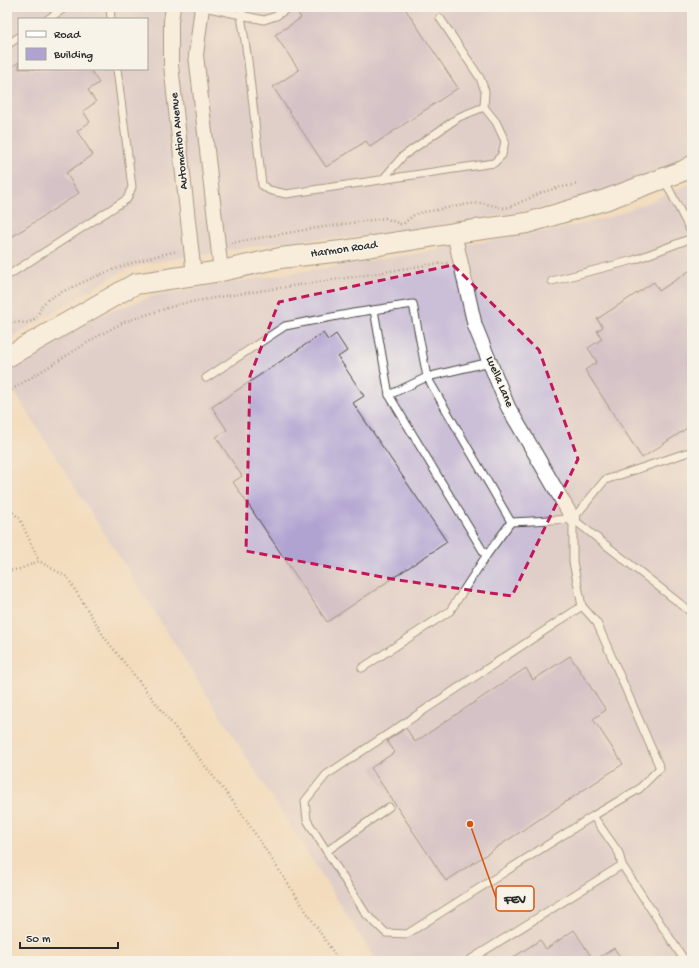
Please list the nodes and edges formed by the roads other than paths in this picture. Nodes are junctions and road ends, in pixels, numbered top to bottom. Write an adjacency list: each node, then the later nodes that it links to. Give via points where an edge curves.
1 (66, 7): 8 (lane)
2 (110, 7): 9 (lane)
3 (173, 7): 22 (street, Automation Avenue, via 171,65)
4 (203, 7): 7 (lane); 21 (street, via 196,54)
5 (243, 7): 7 (lane)
6 (289, 7): 7 (lane, via 264,20)
7 (242, 15): 17 (lane, via 262,185 269,190 286,194)
8 (50, 18)
9 (111, 18)
10 (440, 18): 14 (lane, via 480,78 485,91)
11 (18, 39): 12 (lane)
12 (7, 45)
13 (118, 70): 23 (lane, via 132,187 127,199)
14 (484, 107): 17 (lane, via 459,117 403,156); 17 (lane, via 496,122 505,141 502,155 494,163)
15 (692, 166): 16 (street, Harmon Road)
16 (664, 178): 18 (street, Harmon Road, via 605,200 527,223); 19 (lane)
17 (383, 180)
18 (454, 233): 21 (street, Harmon Road, via 280,258); 27 (street, Luella Lane, via 475,326)
19 (692, 234)
20 (692, 238): 24 (lane, via 634,260)
21 (221, 271): 22 (street, Harmon Road)
22 (194, 275): 26 (street, Harmon Road, via 135,284)
23 (7, 276)
24 (552, 281)
25 (374, 310): 28 (lane, via 413,304); 29 (lane, via 285,326); 30 (lane)
26 (7, 357)
27 (490, 362): 28 (lane); 32 (street, Luella Lane, via 508,407)
28 (427, 377): 30 (lane); 33 (lane)
29 (206, 378)
30 (390, 394): 34 (lane)
31 (692, 451): 32 (lane, via 605,480)
32 (573, 519): 33 (lane); 35 (lane, via 573,562); 36 (lane)
33 (511, 522): 34 (lane)
34 (486, 556): 37 (lane, via 450,611)
35 (582, 606): 39 (lane, via 598,623 660,768 639,789); 40 (lane, via 326,775 305,801 307,820)
36 (692, 613)
37 (362, 668)
38 (389, 807): 40 (lane)
39 (593, 816): 40 (lane, via 407,934 386,933 366,914); 41 (lane, via 619,853)
40 (327, 851)
41 (622, 865): 42 (lane); 43 (lane)
42 (468, 961)
43 (685, 961)

